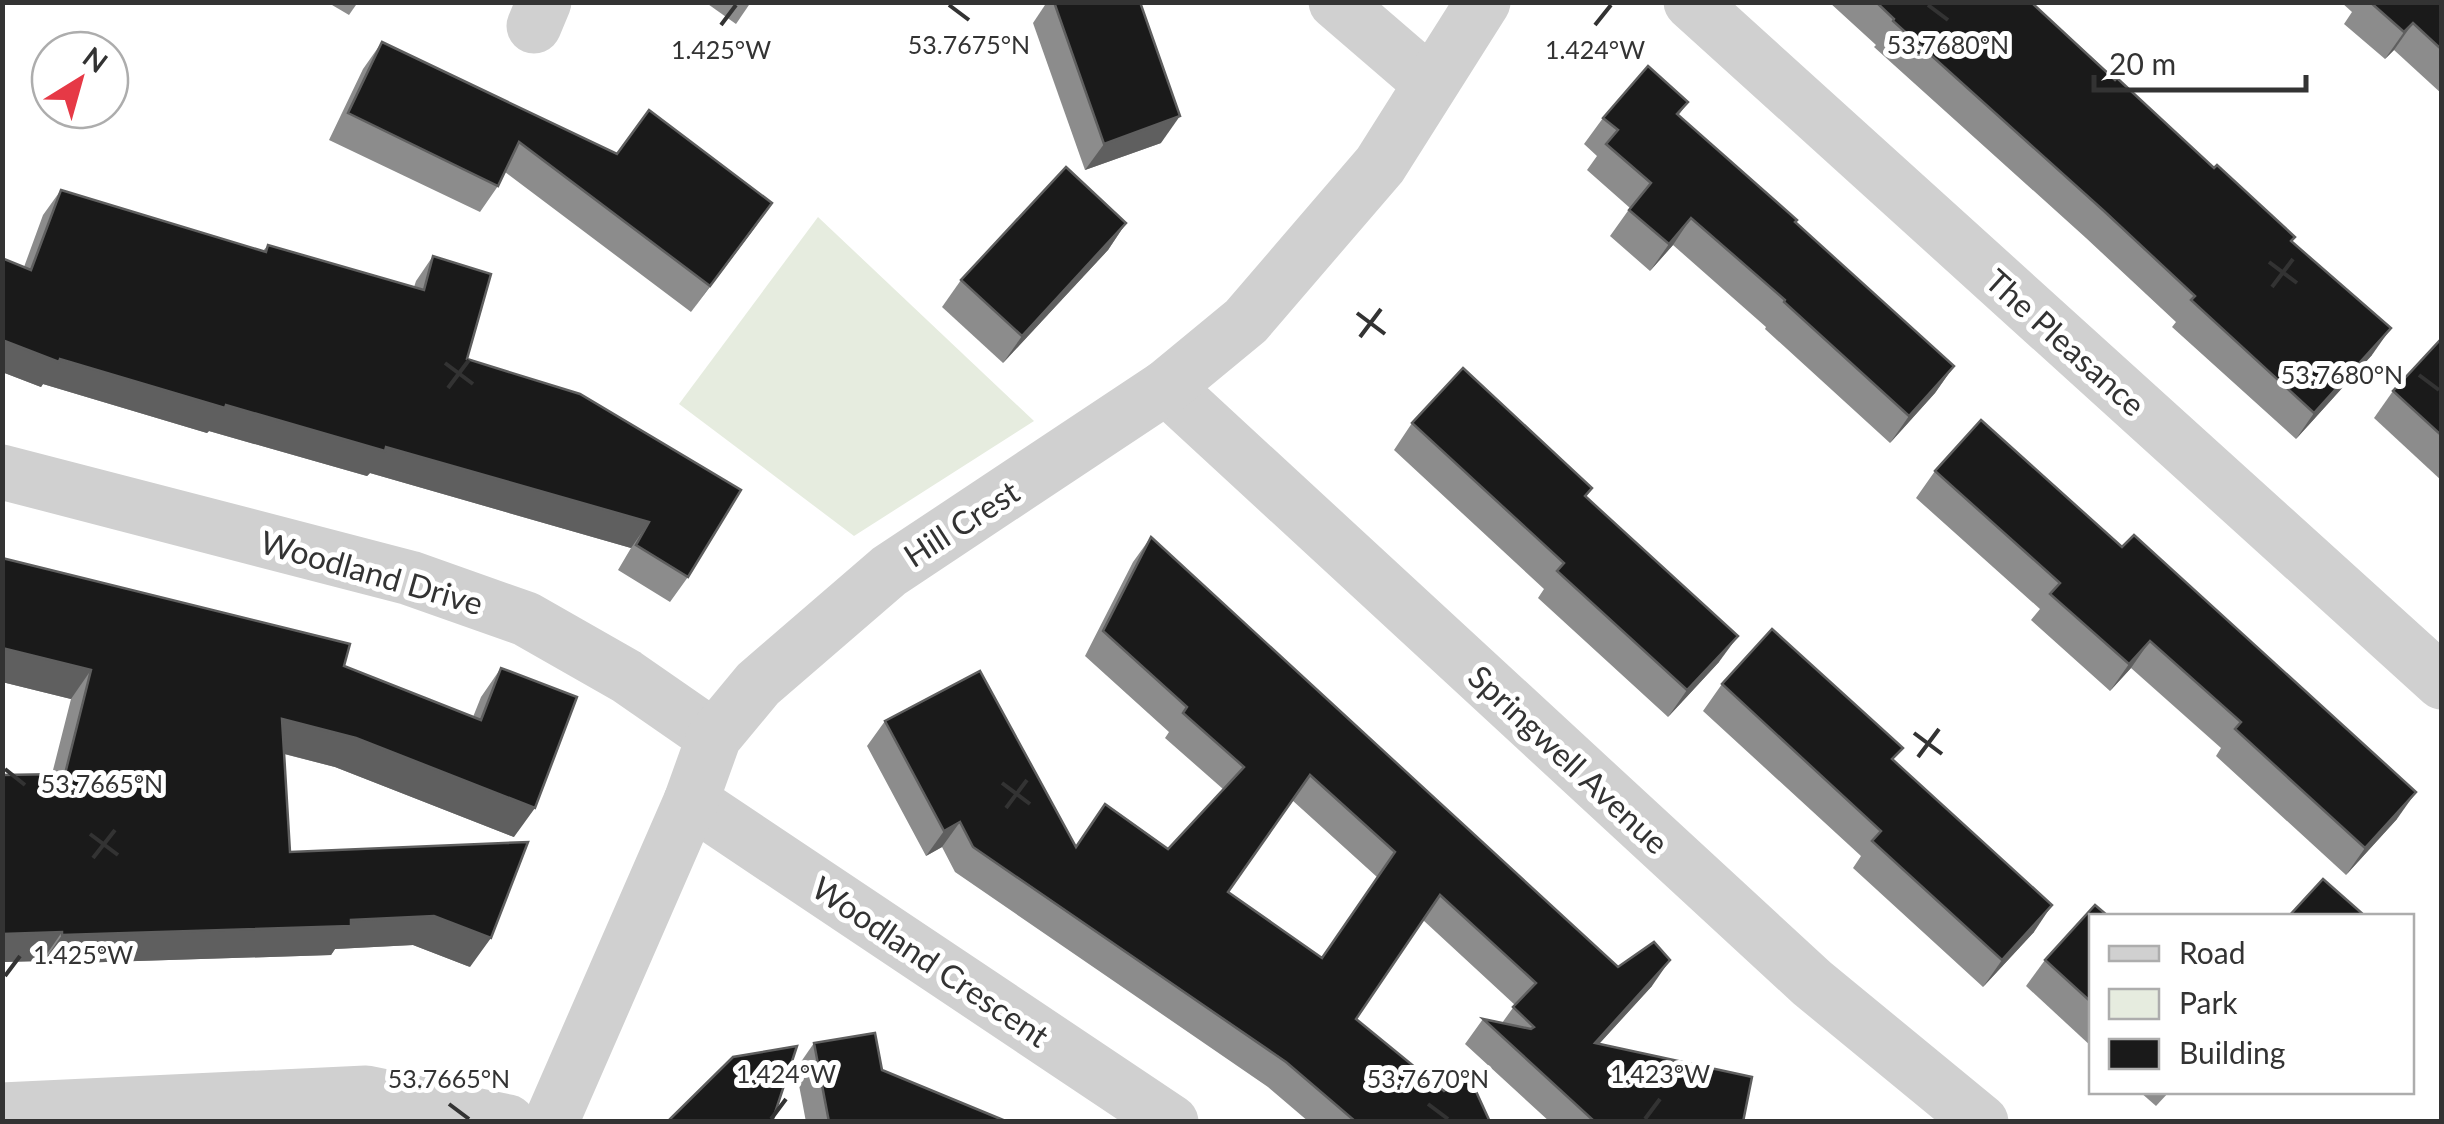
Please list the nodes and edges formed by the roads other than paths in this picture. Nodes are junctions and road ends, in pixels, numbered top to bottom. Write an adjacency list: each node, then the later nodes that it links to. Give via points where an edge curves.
1 (1336, 2): 4 (street)
2 (1482, 2): 4 (street, Hill Crest)
3 (1690, 2): 7 (street, The Pleasance)
4 (1430, 83): 5 (street, Hill Crest, via 1380,165 1310,250 1246,320)
5 (1166, 387): 8 (street, Hill Crest, via 889,571 758,684); 14 (street, Springwell Avenue, via 1812,983)
6 (2, 472): 8 (street, Woodland Drive, via 410,578 526,619)
7 (2442, 682)
8 (714, 737): 9 (street, Hill Crest)
9 (691, 801): 12 (street, Hill Crest); 13 (street, Woodland Crescent)
10 (2, 1110): 11 (street, via 366,1093)
11 (508, 1122)
12 (551, 1122)
13 (1170, 1122)
14 (1980, 1122)

